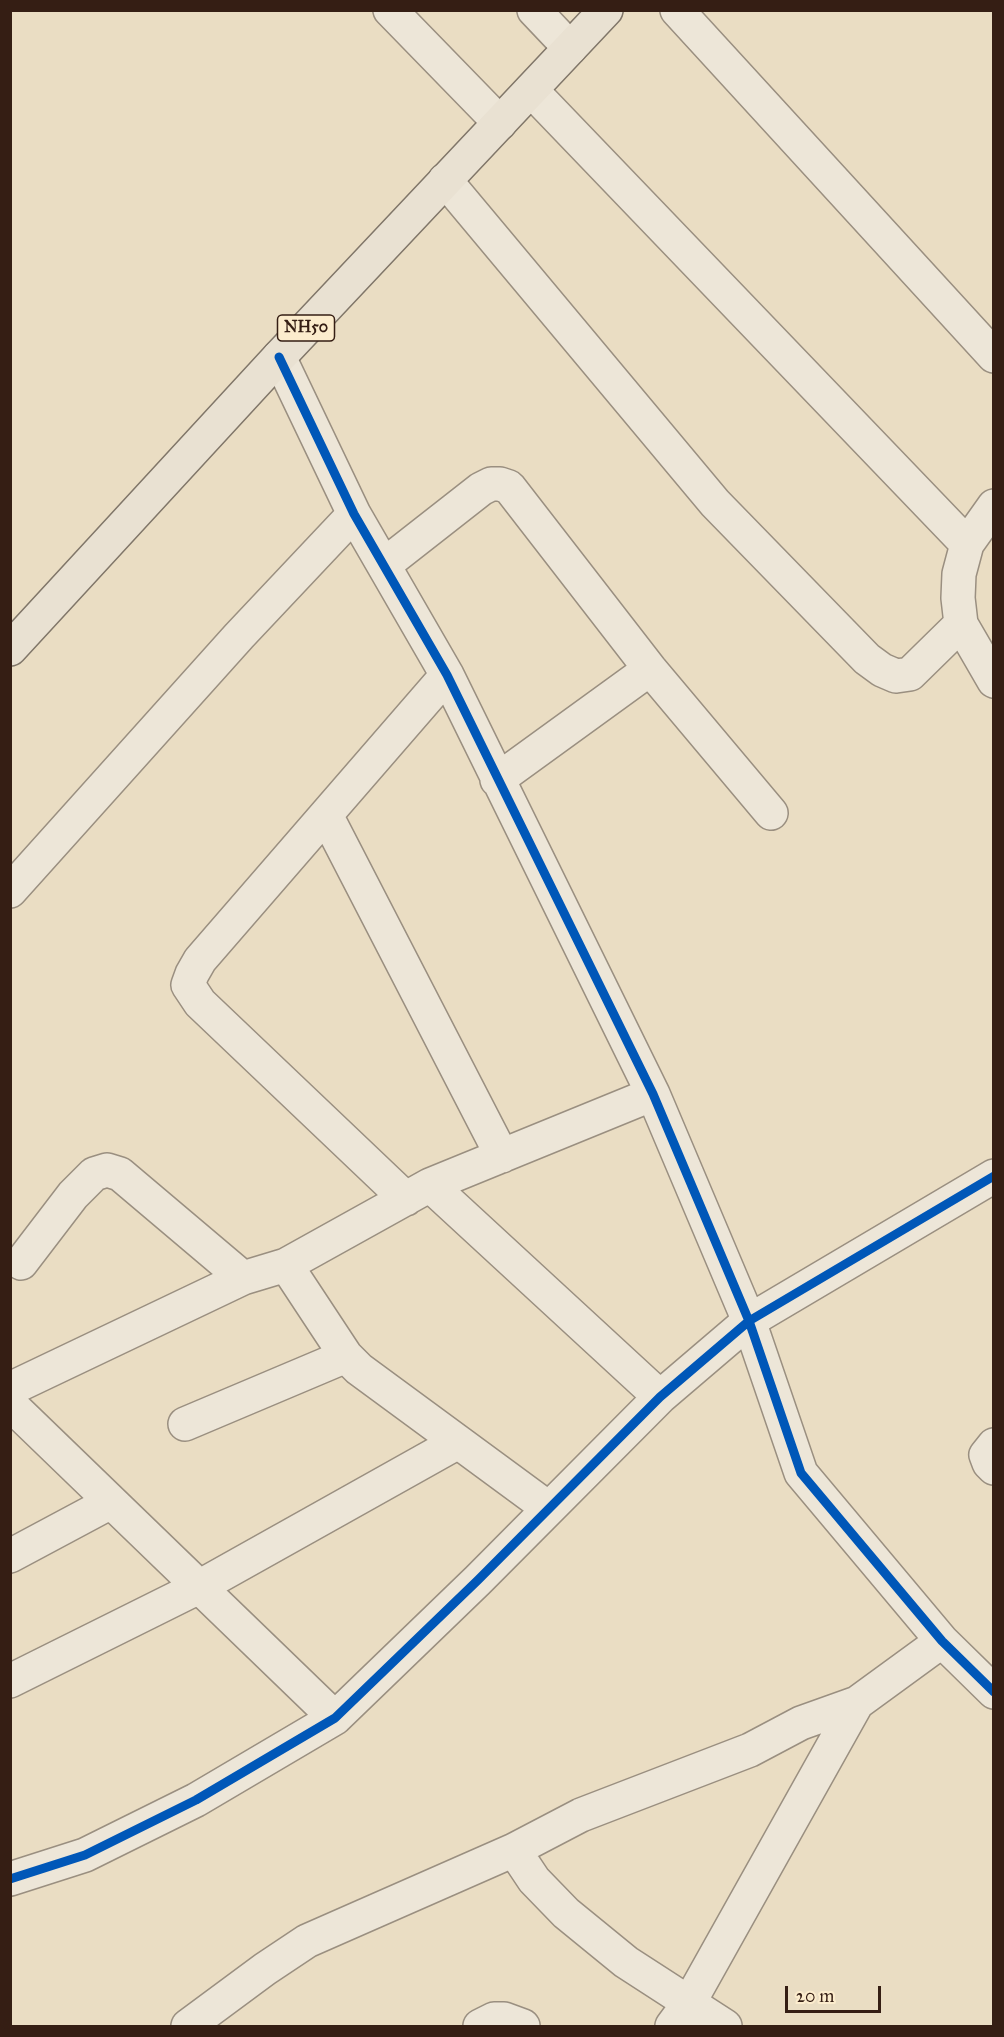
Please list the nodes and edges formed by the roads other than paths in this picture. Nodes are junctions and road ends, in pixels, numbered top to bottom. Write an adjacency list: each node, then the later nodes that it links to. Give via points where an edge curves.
1 (390, 10): 7 (street)
2 (534, 10): 5 (street)
3 (606, 10): 5 (highway, NH50)
4 (677, 10): 9 (street)
5 (570, 48): 6 (highway, NH50)
6 (531, 90): 7 (highway, NH50); 13 (street)
7 (500, 123): 8 (highway, NH50)
8 (445, 180): 10 (highway, NH50); 15 (street, via 715,503 867,659 896,676 910,674)
9 (993, 356)
10 (279, 357): 12 (street); 16 (highway, NH50)
11 (993, 506): 13 (street)
12 (354, 514): 14 (street); 23 (street, via 238,636)
13 (967, 544): 15 (street, via 959,574)
14 (384, 565): 17 (street, via 481,489 491,484 508,487); 18 (street)
15 (962, 624): 19 (street)
16 (10, 649)
17 (650, 669): 20 (street); 21 (street)
18 (447, 675): 20 (street); 22 (street)
19 (993, 681)
20 (497, 780): 24 (street)
21 (771, 813)
22 (326, 815): 25 (street); 27 (street, via 200,960 188,985 200,1003)
23 (10, 891)
24 (653, 1094): 25 (street); 31 (street)
25 (502, 1156): 27 (street)
26 (993, 1176): 31 (street)
27 (418, 1192): 29 (street); 34 (street)
28 (21, 1263): 30 (street, via 73,1195 94,1174 107,1170 120,1174)
29 (286, 1265): 30 (street); 32 (street)
30 (243, 1278): 33 (street)
31 (749, 1321): 34 (street); 44 (street, via 801,1473)
32 (346, 1356): 36 (street); 37 (street)
33 (10, 1389)
34 (660, 1397): 41 (street)
35 (10, 1404): 40 (street)
36 (185, 1424)
37 (458, 1442): 41 (street); 43 (street)
38 (993, 1445): 39 (street, via 986,1455)
39 (993, 1468)
40 (111, 1502): 42 (street); 43 (street)
41 (548, 1508): 48 (street)
42 (10, 1556)
43 (199, 1587): 45 (street); 48 (street)
44 (942, 1641): 46 (street); 47 (street)
45 (10, 1681)
46 (993, 1692)
47 (857, 1703): 49 (street, via 801,1724 750,1750 581,1815); 51 (street)
48 (335, 1718): 50 (street, via 196,1800 95,1850)
49 (514, 1850): 51 (street, via 534,1880 566,1913 626,1962); 52 (street, via 307,1941)
50 (10, 1879)
51 (681, 2015): 55 (street)
52 (204, 2022)
53 (480, 2026): 54 (street, via 504,2019)
54 (523, 2026)
55 (725, 2026)

